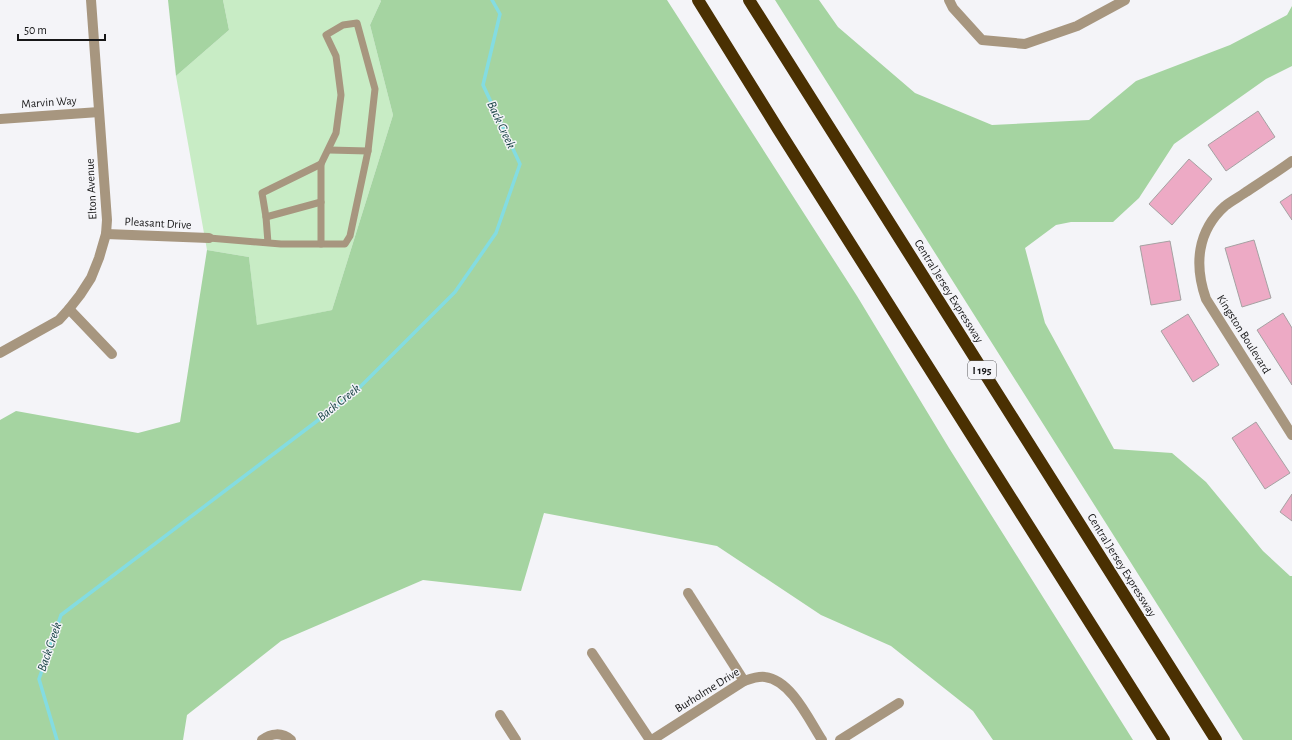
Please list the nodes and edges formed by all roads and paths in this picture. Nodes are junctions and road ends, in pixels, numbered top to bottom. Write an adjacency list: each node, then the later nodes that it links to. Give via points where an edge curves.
1 (91, 0): 6 (street, Elton Avenue)
2 (698, 0): 33 (highway)
3 (748, 0): 34 (highway, Central Jersey Expressway / I 195)
4 (950, 0): 5 (street, via 953,8 982,40 1025,44 1077,26)
5 (1126, 0)
6 (99, 112): 7 (street, Marvin Way); 14 (street, Elton Avenue)
7 (0, 119)
8 (329, 150): 9 (lane); 9 (lane, via 336,133 341,95 336,56 326,35 343,25 357,23 375,89); 11 (lane)
9 (368, 151): 17 (lane, via 350,236 345,244)
10 (1292, 162): 21 (street, Kingston Boulevard, via 1226,205 1208,228 1199,258 1201,286 1206,299)
11 (321, 164): 12 (lane); 13 (lane, via 262,193)
12 (321, 202): 13 (lane); 17 (lane)
13 (266, 217): 16 (lane)
14 (106, 234): 15 (street, Pleasant Drive); 18 (street, Elton Avenue, via 91,278)
15 (209, 238): 16 (lane)
16 (268, 243): 17 (lane)
17 (321, 244)
18 (69, 309): 19 (street, Elton Avenue, via 59,320); 20 (street)
19 (0, 353)
20 (112, 354)
21 (1292, 435)
22 (688, 593): 24 (street)
23 (592, 653): 31 (street)
24 (744, 681): 27 (street, Burholme Drive, via 765,677 777,680 792,694); 31 (street, Burholme Drive)
25 (898, 703): 32 (street)
26 (500, 715): 30 (street)
27 (817, 738)
28 (262, 740): 29 (street, via 278,734)
29 (291, 740)
30 (516, 740)
31 (651, 740)
32 (840, 740)
33 (1164, 740)
34 (1216, 740)

